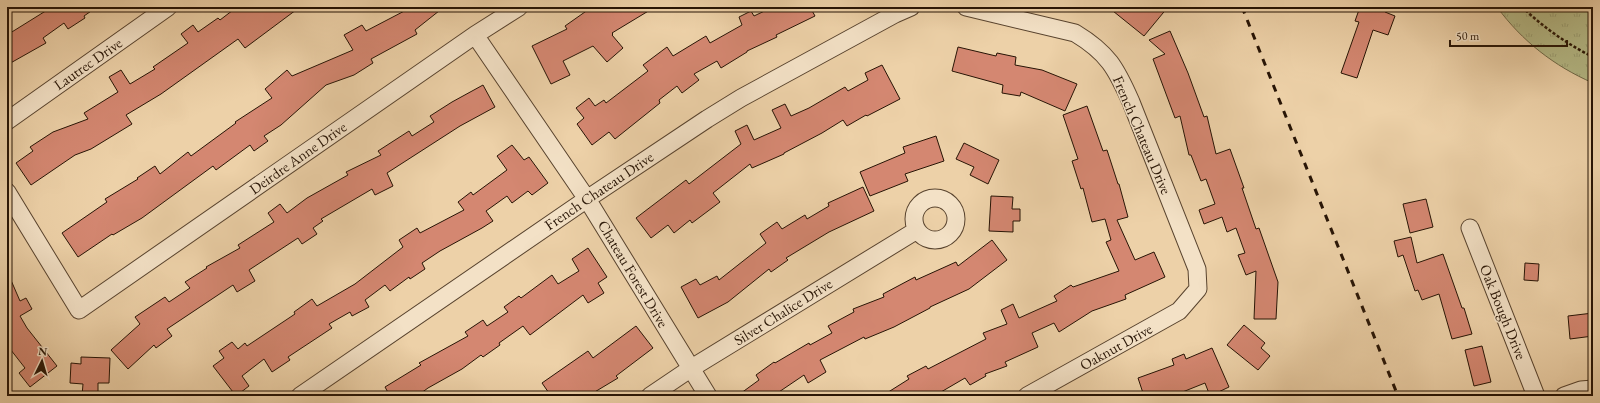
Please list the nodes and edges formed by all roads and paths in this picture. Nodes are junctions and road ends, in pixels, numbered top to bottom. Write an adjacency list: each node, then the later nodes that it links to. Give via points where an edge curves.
1 (168, 7): 8 (street, Lautrec Drive)
2 (519, 7): 6 (street, Deirdre Anne Drive)
3 (911, 7): 10 (street, French Chateau Drive, via 740,98)
4 (966, 7): 13 (street, French Chateau Drive, via 1076,33 1103,53 1120,76 1131,102 1198,269)
5 (1522, 7): 7 (path, via 1545,27)
6 (475, 35): 9 (street, Deirdre Anne Drive, via 79,310); 10 (street, Chateau Forest Drive)
7 (1593, 57)
8 (7, 121)
9 (7, 192)
10 (587, 199): 14 (street, Chateau Forest Drive); 16 (street, French Chateau Drive)
11 (1470, 228): 20 (street, Oak Bough Drive)
12 (917, 230): 14 (street, Silver Chalice Drive)
13 (1198, 289): 19 (street, Oaknut Drive, via 1179,311)
14 (690, 369): 17 (street, Silver Chalice Drive); 18 (street, Chateau Forest Drive)
15 (1593, 389): 21 (street)
16 (300, 396)
17 (650, 396)
18 (708, 396)
19 (1027, 396)
20 (1536, 396)
21 (1564, 396)

